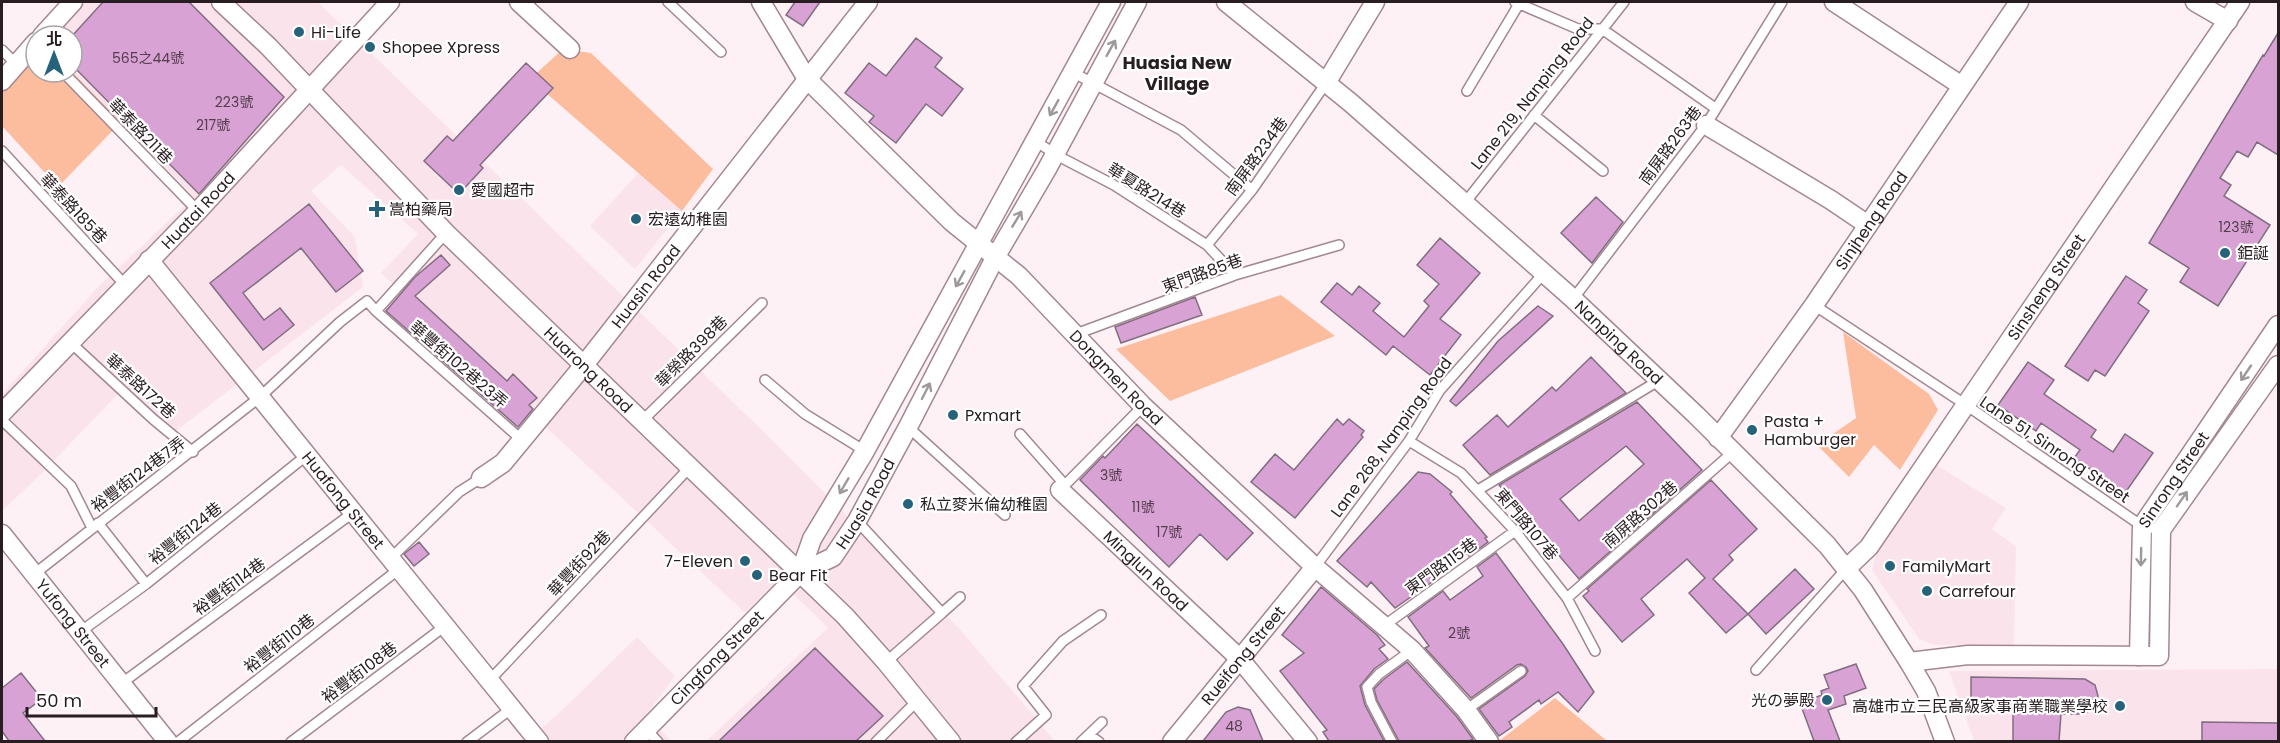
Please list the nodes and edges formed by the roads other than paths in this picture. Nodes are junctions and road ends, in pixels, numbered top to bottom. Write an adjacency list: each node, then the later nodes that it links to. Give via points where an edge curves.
1 (72, 2): 20 (street)
2 (222, 2): 34 (street, Huarong Road)
3 (390, 2): 34 (street, Huatai Road)
4 (519, 2): 22 (street)
5 (668, 2): 24 (lane)
6 (761, 2): 28 (street, Dongmen Road)
7 (868, 2): 28 (street, Huasin Road)
8 (1112, 2): 27 (street, Huasia Road)
9 (1137, 2): 30 (street, Huasia Road, one-way to 9)
10 (1226, 2): 31 (street, Nanping Road)
11 (1375, 2): 31 (street)
12 (1624, 2): 21 (lane, Lane 219, Nanping Road)
13 (1782, 2): 37 (lane, 南屏路263巷)
14 (1834, 2): 33 (street)
15 (2019, 2): 33 (street, Sinjheng Road)
16 (2195, 2): 19 (street)
17 (2240, 2): 19 (street, Sinsheng Street)
18 (1517, 3): 21 (lane, via 1578,29); 35 (lane)
19 (2228, 21): 68 (street, Sinsheng Street)
20 (53, 24)
21 (1602, 29): 36 (lane, Lane 219, Nanping Road); 37 (lane)
22 (570, 49)
23 (2, 51): 26 (lane)
24 (721, 52)
25 (24, 56): 26 (street)
26 (16, 64): 29 (street)
27 (1074, 73): 30 (lane); 38 (street, Huasia Road, one-way to 38)
28 (807, 79): 47 (street, Dongmen Road, via 952,222); 64 (street, Huasin Road)
29 (2, 81)
30 (1093, 82): 40 (street, Huasia Road); 42 (lane, via 1181,130)
31 (1326, 83): 42 (lane, 南屏路234巷); 43 (street, Nanping Road)
32 (75, 84): 44 (lane, 華泰路211巷)
33 (1962, 86): 45 (street, Sinjheng Road)
34 (310, 90): 44 (street, Huatai Road); 46 (street, Huarong Road)
35 (1467, 91)
36 (1534, 115): 41 (lane); 43 (lane, Lane 219, Nanping Road)
37 (1710, 117): 45 (street); 55 (lane, 南屏路263巷)
38 (1035, 141): 40 (lane, 華夏路214巷); 47 (street, Huasia Road)
39 (2, 151): 54 (lane, 華泰路185巷)
40 (1054, 153): 48 (lane, 華夏路214巷, via 1114,185); 50 (street, Huasia Road, one-way to 40)
41 (1604, 171)
42 (1252, 190): 48 (lane, 南屏路234巷)
43 (1464, 204): 52 (street, Nanping Road)
44 (198, 211): 51 (street, Huatai Road)
45 (1868, 225): 58 (street, Sinjheng Road)
46 (446, 233): 59 (lane); 64 (street, Huarong Road)
47 (979, 243): 50 (street, Dongmen Road); 78 (street, Huasia Road, one-way to 78)
48 (1207, 245): 53 (lane, 華夏路214巷)
49 (1339, 245): 53 (lane, 東門路85巷)
50 (996, 256): 61 (street, Dongmen Road); 73 (street, Huasia Road, one-way to 50)
51 (149, 260): 54 (street, Huatai Road); 67 (street, Huafong Street)
52 (1544, 273): 55 (street, Nanping Road); 77 (lane, Lane 268, Nanping Road, via 1440,390)
53 (1235, 275): 61 (lane, 東門路85巷)
54 (125, 285): 62 (street, Huatai Road)
55 (1573, 299): 66 (street, Nanping Road)
56 (367, 302): 59 (lane, 華豐街102巷23弄); 67 (lane, 裕豐街124巷7弄)
57 (762, 303): 72 (lane, 華榮路398巷)
58 (1814, 305): 68 (lane, Lane 51, Sinrong Street); 75 (street, Sinjheng Road)
59 (376, 311): 76 (lane, 華豐街102巷23弄)
60 (2278, 325): 90 (street, Sinrong Street, one-way to 90)
61 (1077, 334): 69 (street, Dongmen Road)
62 (70, 342): 70 (street, Huatai Road); 79 (lane, 華泰路172巷)
63 (2278, 364): 91 (street, Sinrong Street, one-way to 63)
64 (584, 365): 72 (street, Huarong Road); 76 (street, Huasin Road)
65 (765, 380): 78 (lane, via 805,414)
66 (1658, 381): 75 (street, Nanping Road); 85 (lane)
67 (260, 397): 79 (lane, 裕豐街124巷7弄); 81 (street, Huafong Street)
68 (1966, 405): 90 (lane, Lane 51, Sinrong Street); 96 (street, Sinsheng Street, via 1869,547)
69 (1143, 406): 84 (lane); 95 (street, Dongmen Road)
70 (2, 413)
71 (2, 420): 89 (lane, via 71,486)
72 (642, 421): 82 (street, Huarong Road)
73 (908, 427): 87 (lane); 88 (street, Huasia Road)
74 (1020, 434): 84 (lane)
75 (1718, 438): 80 (street, Nanping Road)
76 (522, 440): 83 (street, Huasin Road, via 503,463)
77 (1409, 441): 85 (lane, 東門路107巷, via 1461,472); 95 (lane, Lane 268, Nanping Road)
78 (865, 451): 97 (street, Huasia Road, one-way to 97, via 812,539)
79 (193, 452): 89 (lane, 裕豐街124巷7弄)
80 (1732, 453): 96 (street, Nanping Road); 101 (lane, 南屏路302巷)
81 (307, 455): 86 (street, Huafong Street); 99 (lane, 裕豐街124巷)
82 (690, 467): 97 (street, Huarong Road); 115 (lane, 華豐街92巷)
83 (481, 478): 94 (lane, 裕豐街110巷, via 459,492)
84 (1063, 488): 110 (street, Minglun Road)
85 (1478, 490): 92 (lane, 東門路107巷)
86 (354, 512): 94 (street, Huafong Street); 116 (lane, 裕豐街114巷)
87 (1005, 515)
88 (857, 520): 97 (street, Huasia Road, via 832,557); 102 (lane)
89 (95, 526): 98 (lane, 裕豐街124巷7弄); 99 (lane)
90 (2142, 526): 91 (lane, Lane 51, Sinrong Street); 109 (street, Sinrong Street, one-way to 109)
91 (2160, 530): 109 (street, Sinrong Street, via 2159,656)
92 (1515, 531): 101 (lane, 東門路107巷); 104 (lane, 東門路115巷)
93 (2, 534): 98 (street, Yufong Street)
94 (395, 564): 105 (street, Huafong Street); 124 (lane, 裕豐街110巷)
95 (1315, 567): 104 (street, Dongmen Road); 110 (street, Rueifong Street)
96 (1847, 568): 112 (street, Nanping Road); 113 (lane)
97 (800, 573): 111 (street, Huarong Road); 121 (street, Cingfong Street)
98 (33, 575): 106 (street, Yufong Street)
99 (146, 584): 106 (lane, 裕豐街124巷)
100 (960, 597): 102 (lane)
101 (1567, 598): 108 (lane, 東門路107巷)
102 (942, 613): 111 (lane)
103 (1101, 615): 130 (lane, via 1063,640 1023,686 1046,715)
104 (1385, 625): 107 (street, Dongmen Road)
105 (445, 626): 115 (street, Huafong Street); 125 (lane, 裕豐街108巷)
106 (80, 632): 116 (street, Yufong Street)
107 (1412, 650): 119 (street, Dongmen Road); 134 (lane, via 1367,687)
108 (1595, 651)
109 (2139, 656): 112 (street, Sinrong Street, via 1968,655)
110 (1239, 658): 132 (street, Rueifong Street); 133 (street, Minglun Road)
111 (886, 662): 117 (street, Huarong Road)
112 (1909, 662): 136 (street, Nanping Road, via 1926,691)
113 (1756, 670)
114 (1521, 671): 119 (lane)
115 (490, 680): 118 (street, Huafong Street)
116 (123, 683): 123 (street, Yufong Street)
117 (918, 700): 128 (lane); 129 (street, Huarong Road)
118 (512, 708): 126 (lane); 127 (street, Huafong Street)
119 (1466, 710): 135 (street, Dongmen Road)
120 (1102, 722): 122 (lane)
121 (646, 738)
122 (1085, 738): 131 (lane)
123 (168, 741)
124 (178, 741)
125 (291, 741)
126 (467, 741)
127 (539, 741)
128 (876, 741)
129 (951, 741)
130 (1016, 741)
131 (1099, 741)
132 (1172, 741)
133 (1308, 741)
134 (1392, 741)
135 (1489, 741)
136 (1945, 741)

